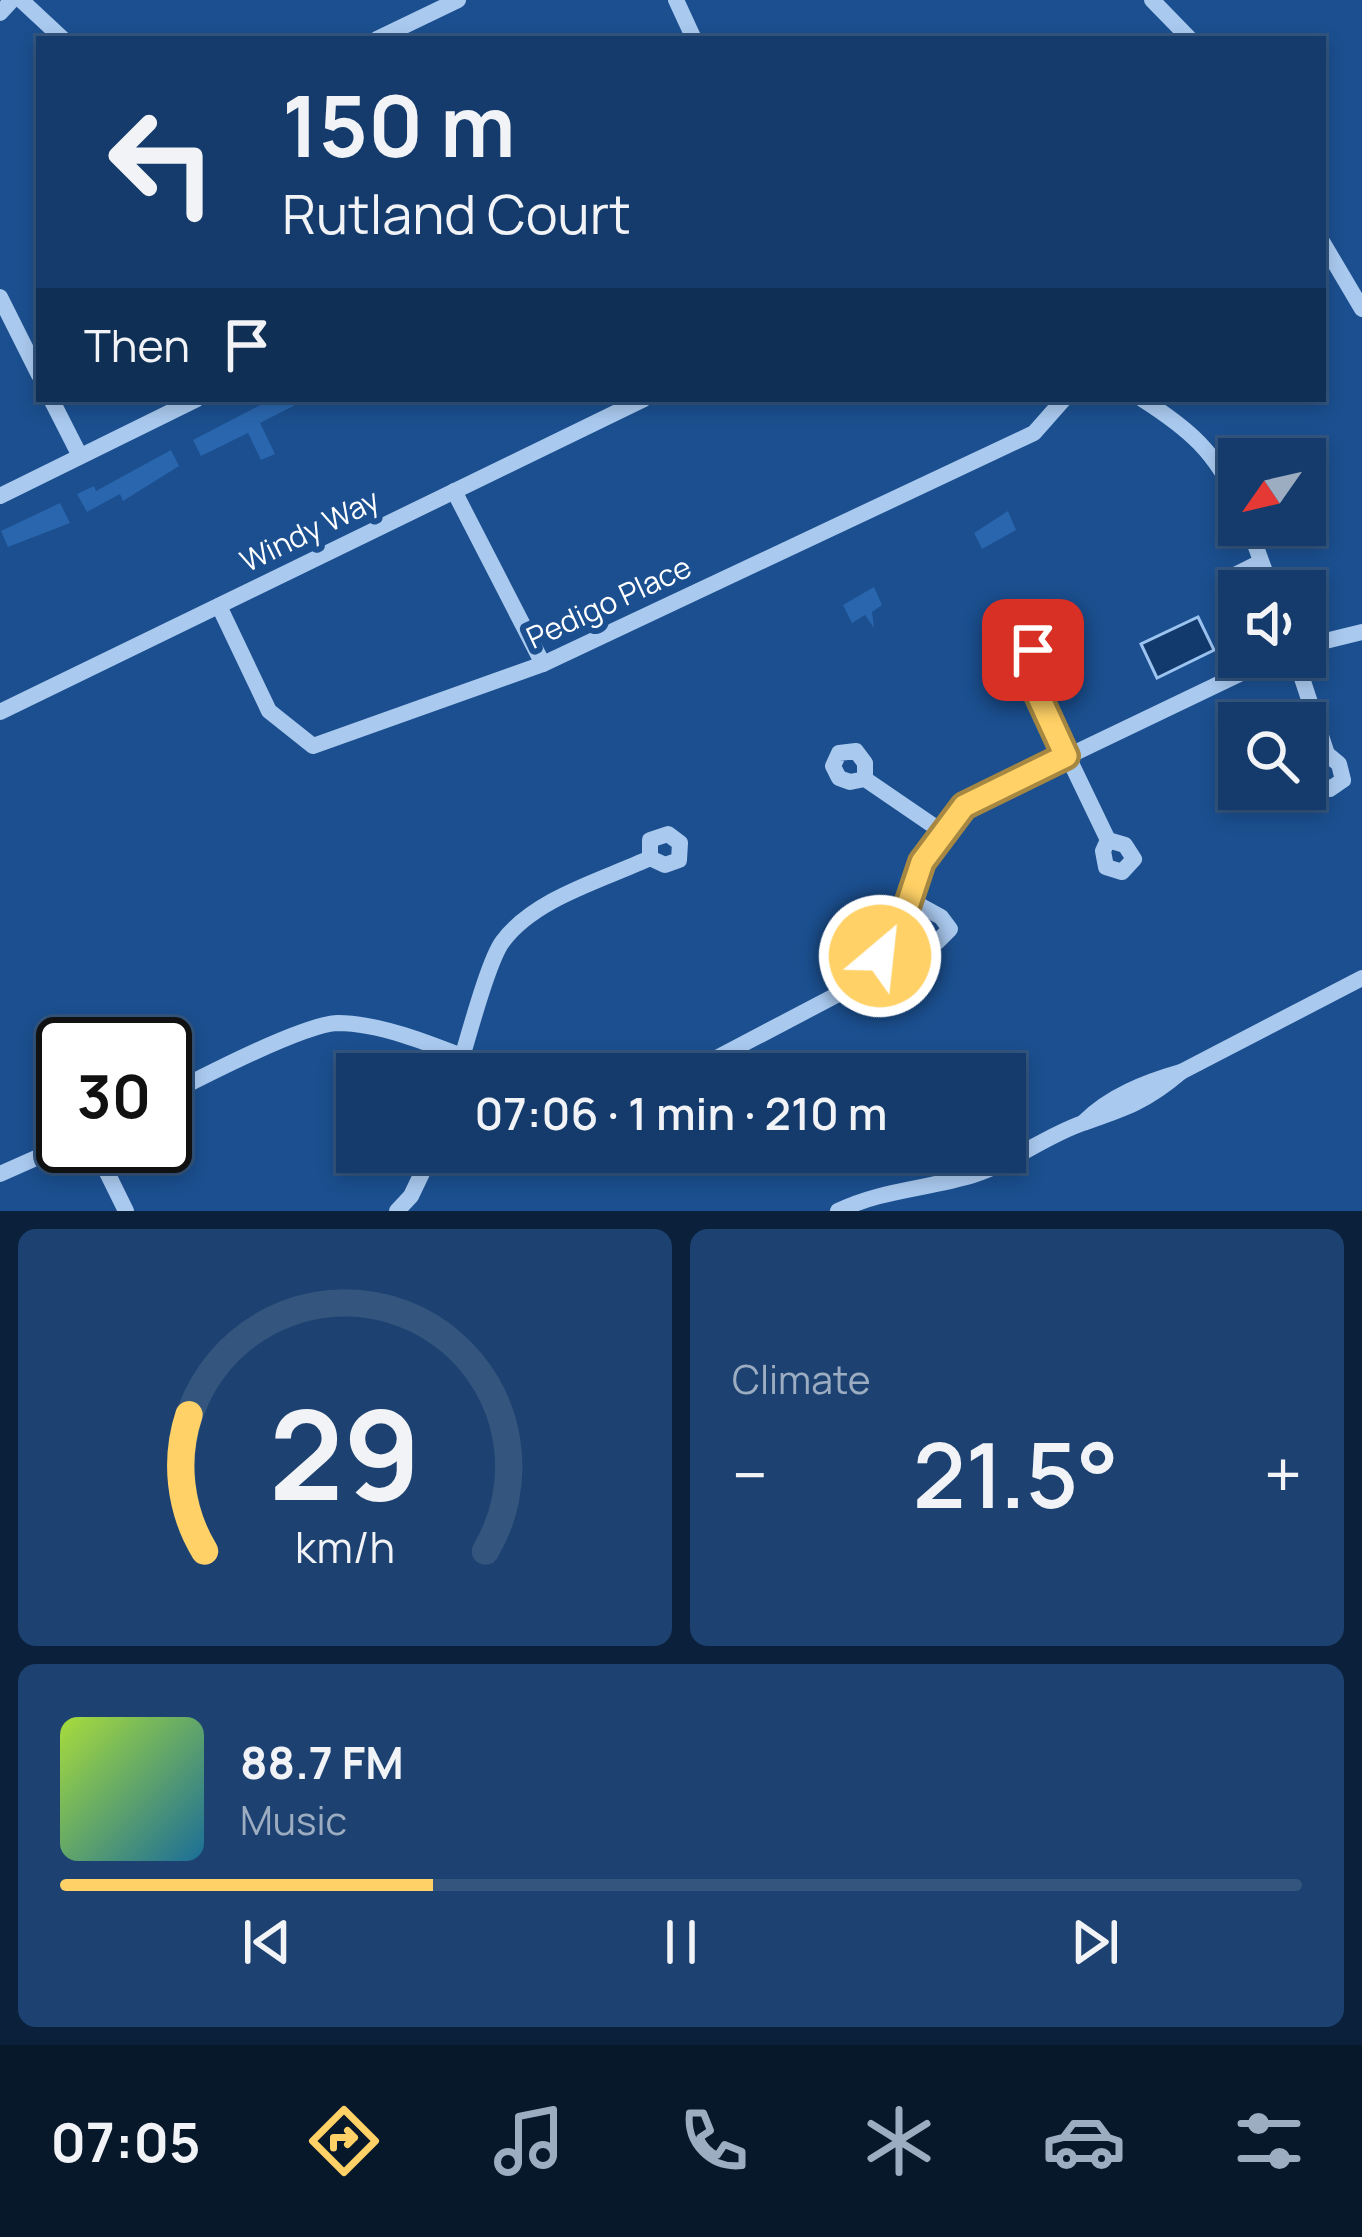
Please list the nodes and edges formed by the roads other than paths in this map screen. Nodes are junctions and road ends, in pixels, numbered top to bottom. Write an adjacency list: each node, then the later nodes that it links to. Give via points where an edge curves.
1 (16, 0): 5 (street); 6 (street)
2 (458, 0): 7 (street)
3 (676, 0): 8 (street)
4 (1152, 0): 9 (street)
5 (0, 14)
6 (59, 36)
7 (382, 36)
8 (693, 36)
9 (1187, 36)
10 (1326, 249): 12 (street)
11 (0, 297): 13 (street)
12 (1362, 309)
13 (36, 369)
14 (53, 402): 19 (street)
15 (191, 402): 19 (street)
16 (638, 402): 21 (street, Windy Way)
17 (1061, 402): 30 (street, Pedigo Place, via 1034,433)
18 (1147, 402): 20 (street, via 1187,428)
19 (80, 456): 22 (street)
20 (1218, 463)
21 (454, 491): 27 (street, Windy Way); 30 (street)
22 (0, 496)
23 (1255, 546): 24 (street)
24 (1261, 562): 25 (street); 26 (street)
25 (1245, 570)
26 (1264, 570)
27 (218, 606): 30 (street, Pedigo Place, via 269,711 313,746); 34 (street, Windy Way)
28 (1362, 632): 29 (street)
29 (1326, 641)
30 (543, 664)
31 (1231, 678): 36 (street)
32 (1302, 678): 35 (street)
33 (1032, 682): 36 (street)
34 (0, 712)
35 (1328, 754)
36 (1066, 756): 38 (street, via 964,806); 39 (street)
37 (865, 779): 38 (street)
38 (944, 833): 41 (street, via 922,862)
39 (1108, 840)
40 (650, 858): 45 (street, via 519,924 500,944)
41 (910, 900): 42 (street); 42 (street, via 950,929 937,942)
42 (893, 932): 46 (street, via 867,979)
43 (1362, 978): 54 (street, via 974,1175)
44 (431, 1053): 47 (street, via 376,1028 334,1023)
45 (464, 1053)
46 (726, 1053)
47 (192, 1082)
48 (36, 1158): 51 (street)
49 (107, 1173): 52 (street)
50 (422, 1173): 53 (street)
51 (0, 1174)
52 (126, 1211)
53 (397, 1211)
54 (838, 1211)

